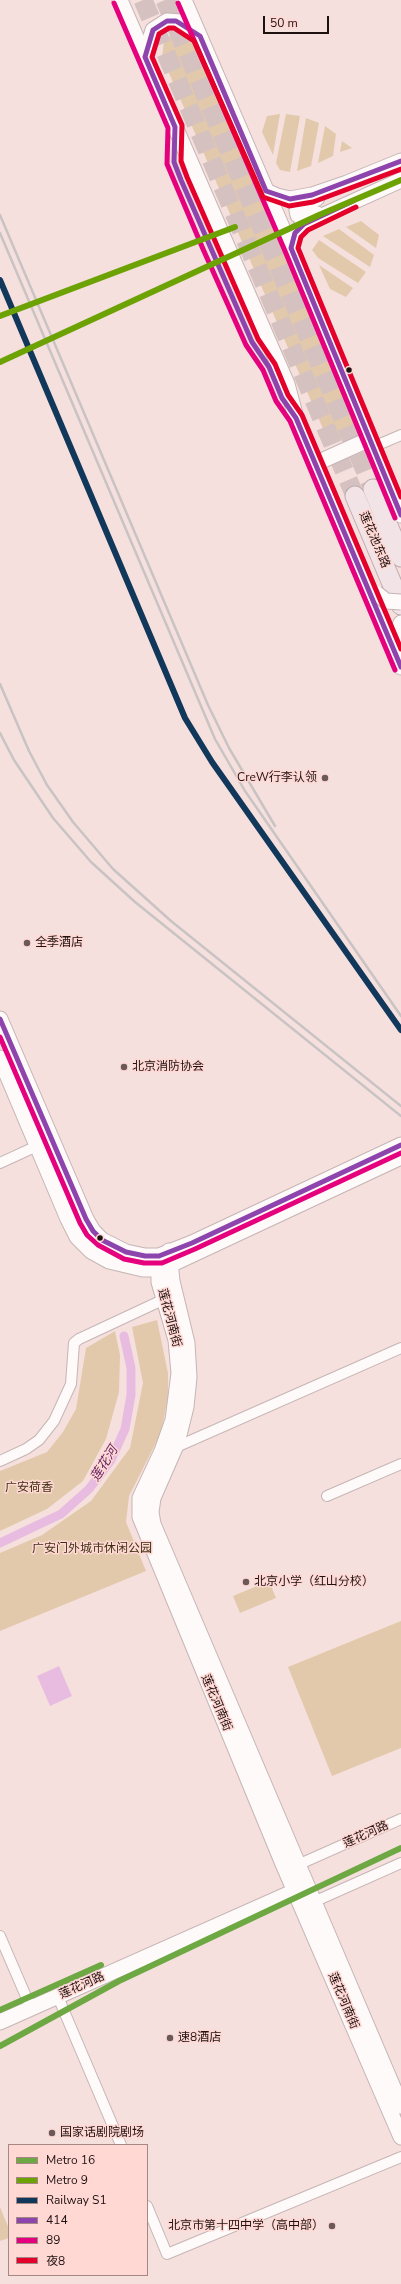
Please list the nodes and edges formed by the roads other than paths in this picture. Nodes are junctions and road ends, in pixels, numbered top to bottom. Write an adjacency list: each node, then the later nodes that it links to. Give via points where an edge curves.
1 (120, 0): 4 (street, 莲花池东路)
2 (184, 0): 3 (street)
3 (200, 36): 4 (street, via 181,22 167,21 153,30); 8 (street)
4 (145, 57): 11 (street, 莲花池东路)
5 (397, 162): 7 (street)
6 (400, 181): 9 (street)
7 (347, 183): 8 (street, via 290,199); 9 (street, via 297,210 298,215 302,216)
8 (271, 194): 10 (street)
9 (335, 208): 10 (street, via 304,224)
10 (292, 243): 13 (street)
11 (287, 384): 14 (street, 莲花池东路); 24 (street, 莲花池东路, via 296,418)
12 (401, 435): 13 (street)
13 (372, 443): 14 (street); 17 (street)
14 (319, 462): 19 (street, 莲花池东路)
15 (373, 489): 18 (highway, 莲花池东路)
16 (356, 496): 21 (highway, 莲花池东路)
17 (401, 515)
18 (401, 557)
19 (376, 593): 20 (street, bridge, via 386,601); 23 (street, 莲花池东路)
20 (401, 602)
21 (401, 605)
22 (401, 623): 23 (street, via 397,630)
23 (398, 645)
24 (401, 667)
25 (0, 1019): 31 (street, via 73,1192 93,1231 113,1247)
26 (0, 1058): 28 (street)
27 (401, 1145): 31 (street)
28 (37, 1146): 30 (street); 31 (street, via 68,1219 78,1237 91,1251 109,1261 143,1269)
29 (401, 1157): 31 (street)
30 (0, 1163)
31 (164, 1260): 32 (street, 莲花河南街, via 159,1282)
32 (170, 1297): 34 (street, 莲花河南街, via 187,1343 189,1377 186,1407); 35 (street, via 78,1339 74,1344 71,1384 54,1421 39,1440); 40 (street, 莲花河南街, via 178,1356 177,1390 169,1433 140,1498 140,1517)
33 (401, 1348): 34 (street)
34 (174, 1448): 40 (street, 莲花河南街, via 153,1498 153,1524)
35 (0, 1461)
36 (401, 1464): 37 (street)
37 (327, 1496)
38 (401, 1819): 40 (street, 莲花河路)
39 (401, 1863): 42 (street)
40 (292, 1868): 41 (street, 莲花河南街); 42 (street, 莲花河南街)
41 (295, 1891): 42 (street, 莲花河南街); 44 (street, 莲花河路)
42 (308, 1905): 47 (street, 莲花河南街); 48 (street, 莲花河南街)
43 (0, 1936): 45 (street)
44 (58, 1997): 45 (street, 莲花河路); 49 (street)
45 (31, 2008): 46 (street, 莲花河路)
46 (0, 2022)
47 (401, 2106)
48 (401, 2137)
49 (121, 2144)
50 (401, 2157): 51 (street, via 167,2254)
51 (148, 2208)

